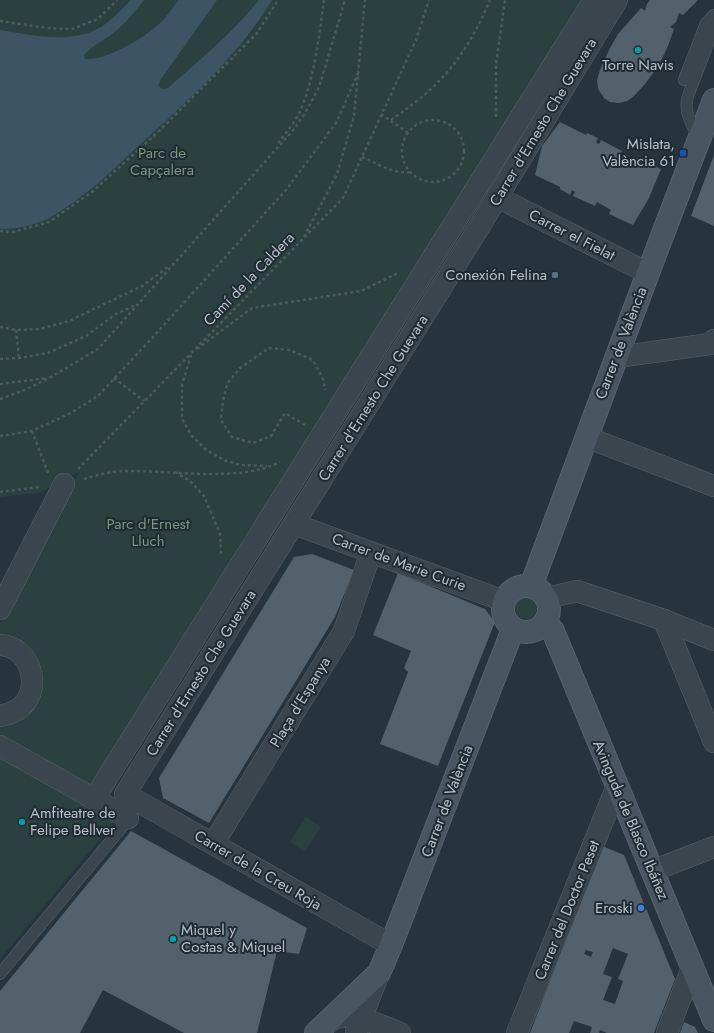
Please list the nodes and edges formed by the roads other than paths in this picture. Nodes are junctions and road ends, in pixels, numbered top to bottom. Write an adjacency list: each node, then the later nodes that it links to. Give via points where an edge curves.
1 (594, 0): 29 (street, Carrer d'Ernesto Che Guevara)
2 (617, 0): 8 (street, Carrer d'Ernesto Che Guevara)
3 (714, 15): 5 (lane, via 706,23)
4 (714, 28): 7 (lane, via 686,106 688,117)
5 (684, 80)
6 (714, 100): 7 (street, Carrer de València)
7 (699, 140): 9 (street, Carrer de València)
8 (497, 197): 9 (street, Carrer el Fielat); 15 (street, Carrer d'Ernesto Che Guevara)
9 (648, 273): 11 (street, Carrer de València)
10 (714, 340): 11 (street, via 710,344)
11 (616, 357): 12 (street, Carrer de València)
12 (586, 437): 14 (street); 17 (street, Carrer de València)
13 (58, 484): 19 (street)
14 (714, 486)
15 (294, 524): 16 (street, Carrer de Marie Curie); 30 (street, Carrer d'Ernesto Che Guevara)
16 (371, 552): 18 (street, Carrer de Marie Curie); 31 (street, Plaça d'Espanya, via 344,631)
17 (538, 592): 18 (street, via 522,586 514,589); 20 (street, via 577,591); 21 (street, via 549,606)
18 (504, 601): 22 (street, via 503,614)
19 (0, 609)
20 (664, 620): 23 (street); 26 (street)
21 (546, 622): 22 (street, via 531,632); 28 (street, Avinguda de Blasco Ibáñez, via 553,631)
22 (513, 629): 34 (street, Carrer de València)
23 (714, 640)
24 (0, 645): 25 (street, via 16,650 25,659 32,678 31,690 22,707 11,714)
25 (0, 716)
26 (714, 742)
27 (0, 746): 29 (street, Carrer de la Creu Roja)
28 (616, 786): 33 (street, Avinguda de Blasco Ibáñez); 42 (street, Carrer del Doctor Peset)
29 (94, 799): 30 (street, Carrer de la Creu Roja)
30 (131, 805): 31 (street, Carrer de la Creu Roja); 37 (lane)
31 (213, 844): 34 (street, Carrer de la Creu Roja)
32 (714, 847): 33 (street)
33 (652, 871): 35 (street, Avinguda de Blasco Ibáñez)
34 (391, 945): 36 (street, Carrer de València)
35 (692, 968): 38 (street, Avinguda de Blasco Ibáñez); 43 (street)
36 (379, 973): 39 (street); 40 (street)
37 (0, 974)
38 (712, 1010)
39 (359, 1026): 40 (street, via 336,1018); 41 (street, via 377,1024)
40 (321, 1029)
41 (400, 1033)
42 (517, 1033)
43 (667, 1033)

